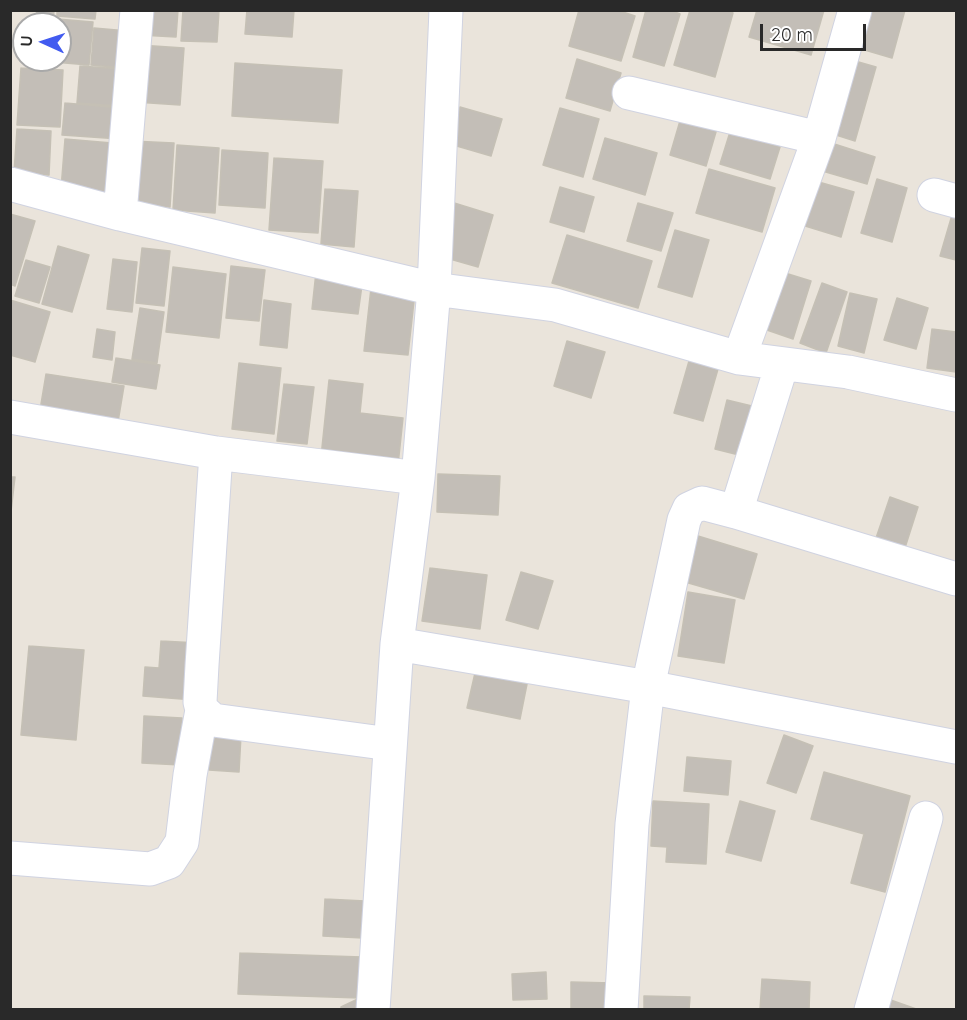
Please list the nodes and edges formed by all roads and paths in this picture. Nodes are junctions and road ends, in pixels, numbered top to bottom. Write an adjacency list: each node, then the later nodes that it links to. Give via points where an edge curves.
1 (137, 10): 7 (street)
2 (446, 10): 8 (street)
3 (855, 10): 5 (street)
4 (629, 93): 5 (street)
5 (819, 138): 9 (street)
6 (10, 184): 7 (street)
7 (120, 214): 8 (street)
8 (434, 289): 9 (street, via 555,305); 14 (street)
9 (739, 358): 10 (street)
10 (782, 364): 11 (street, via 848,372); 15 (street)
11 (957, 395)
12 (10, 417): 13 (street)
13 (216, 453): 14 (street); 19 (street)
14 (418, 478): 17 (street)
15 (736, 512): 16 (street); 18 (street, via 702,503 689,509)
16 (957, 579)
17 (397, 644): 18 (street); 20 (street)
18 (648, 687): 21 (street); 25 (street, via 632,824)
19 (202, 710): 20 (street, via 213,720); 23 (street, via 182,842 169,862 150,869)
20 (390, 744): 24 (street)
21 (957, 747)
22 (926, 818): 26 (street)
23 (10, 858)
24 (373, 1010)
25 (621, 1010)
26 (870, 1010)

